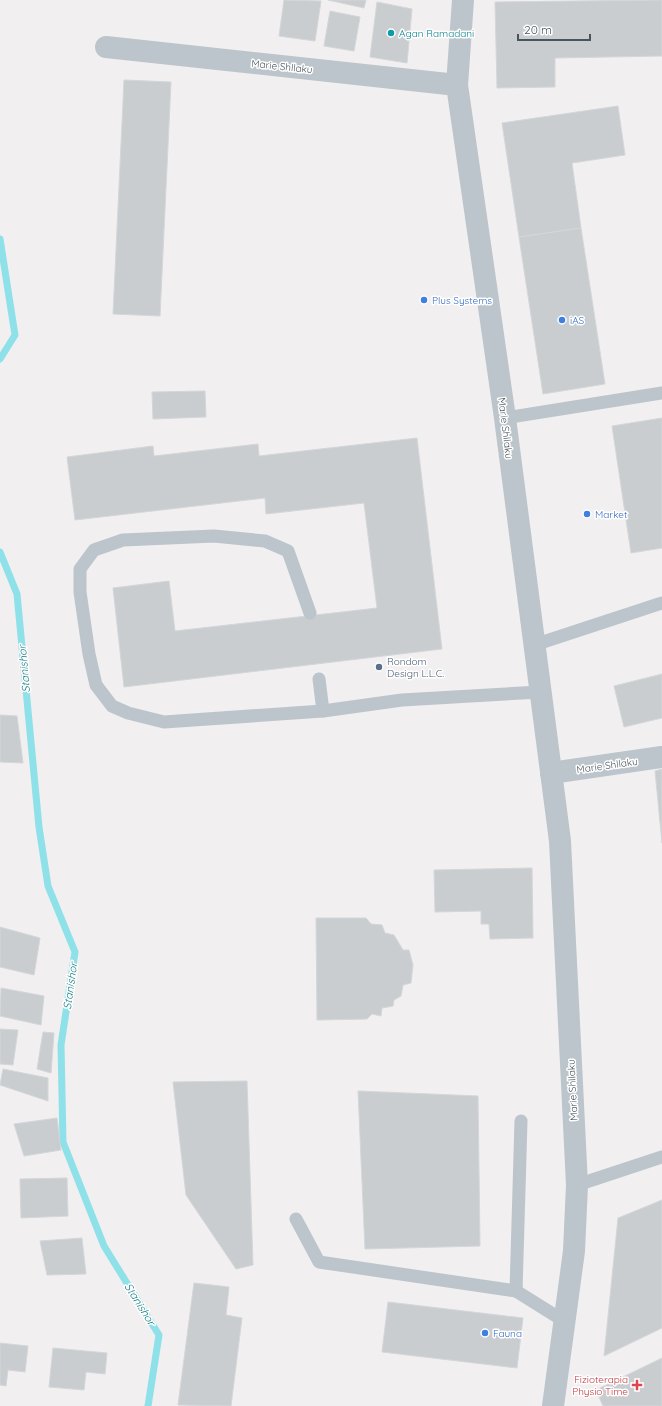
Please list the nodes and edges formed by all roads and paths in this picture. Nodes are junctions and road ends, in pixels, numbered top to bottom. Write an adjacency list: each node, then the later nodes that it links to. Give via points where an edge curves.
1 (463, 0): 3 (street, Marie Shllaku)
2 (106, 47): 3 (street, Marie Shllaku)
3 (457, 85): 5 (street, Marie Shllaku)
4 (662, 393): 5 (lane)
5 (506, 418): 8 (street, Marie Shllaku)
6 (662, 603): 8 (lane)
7 (310, 613): 11 (lane, via 288,551 265,541 214,536 123,540 94,550 80,569 83,618 96,685 112,706 164,722)
8 (534, 645): 10 (street, Marie Shllaku)
9 (319, 679): 11 (lane)
10 (540, 692): 11 (lane, via 402,700); 13 (street, Marie Shllaku)
11 (323, 711)
12 (662, 757): 13 (street, Marie Shllaku)
13 (551, 773): 16 (street, Marie Shllaku, via 560,841)
14 (521, 1121): 18 (lane)
15 (662, 1157): 16 (lane)
16 (577, 1186): 19 (street, Marie Shllaku, via 574,1251)
17 (296, 1219): 18 (lane, via 319,1262)
18 (516, 1291): 19 (lane)
19 (564, 1321): 20 (street, Marie Shllaku)
20 (553, 1406)

